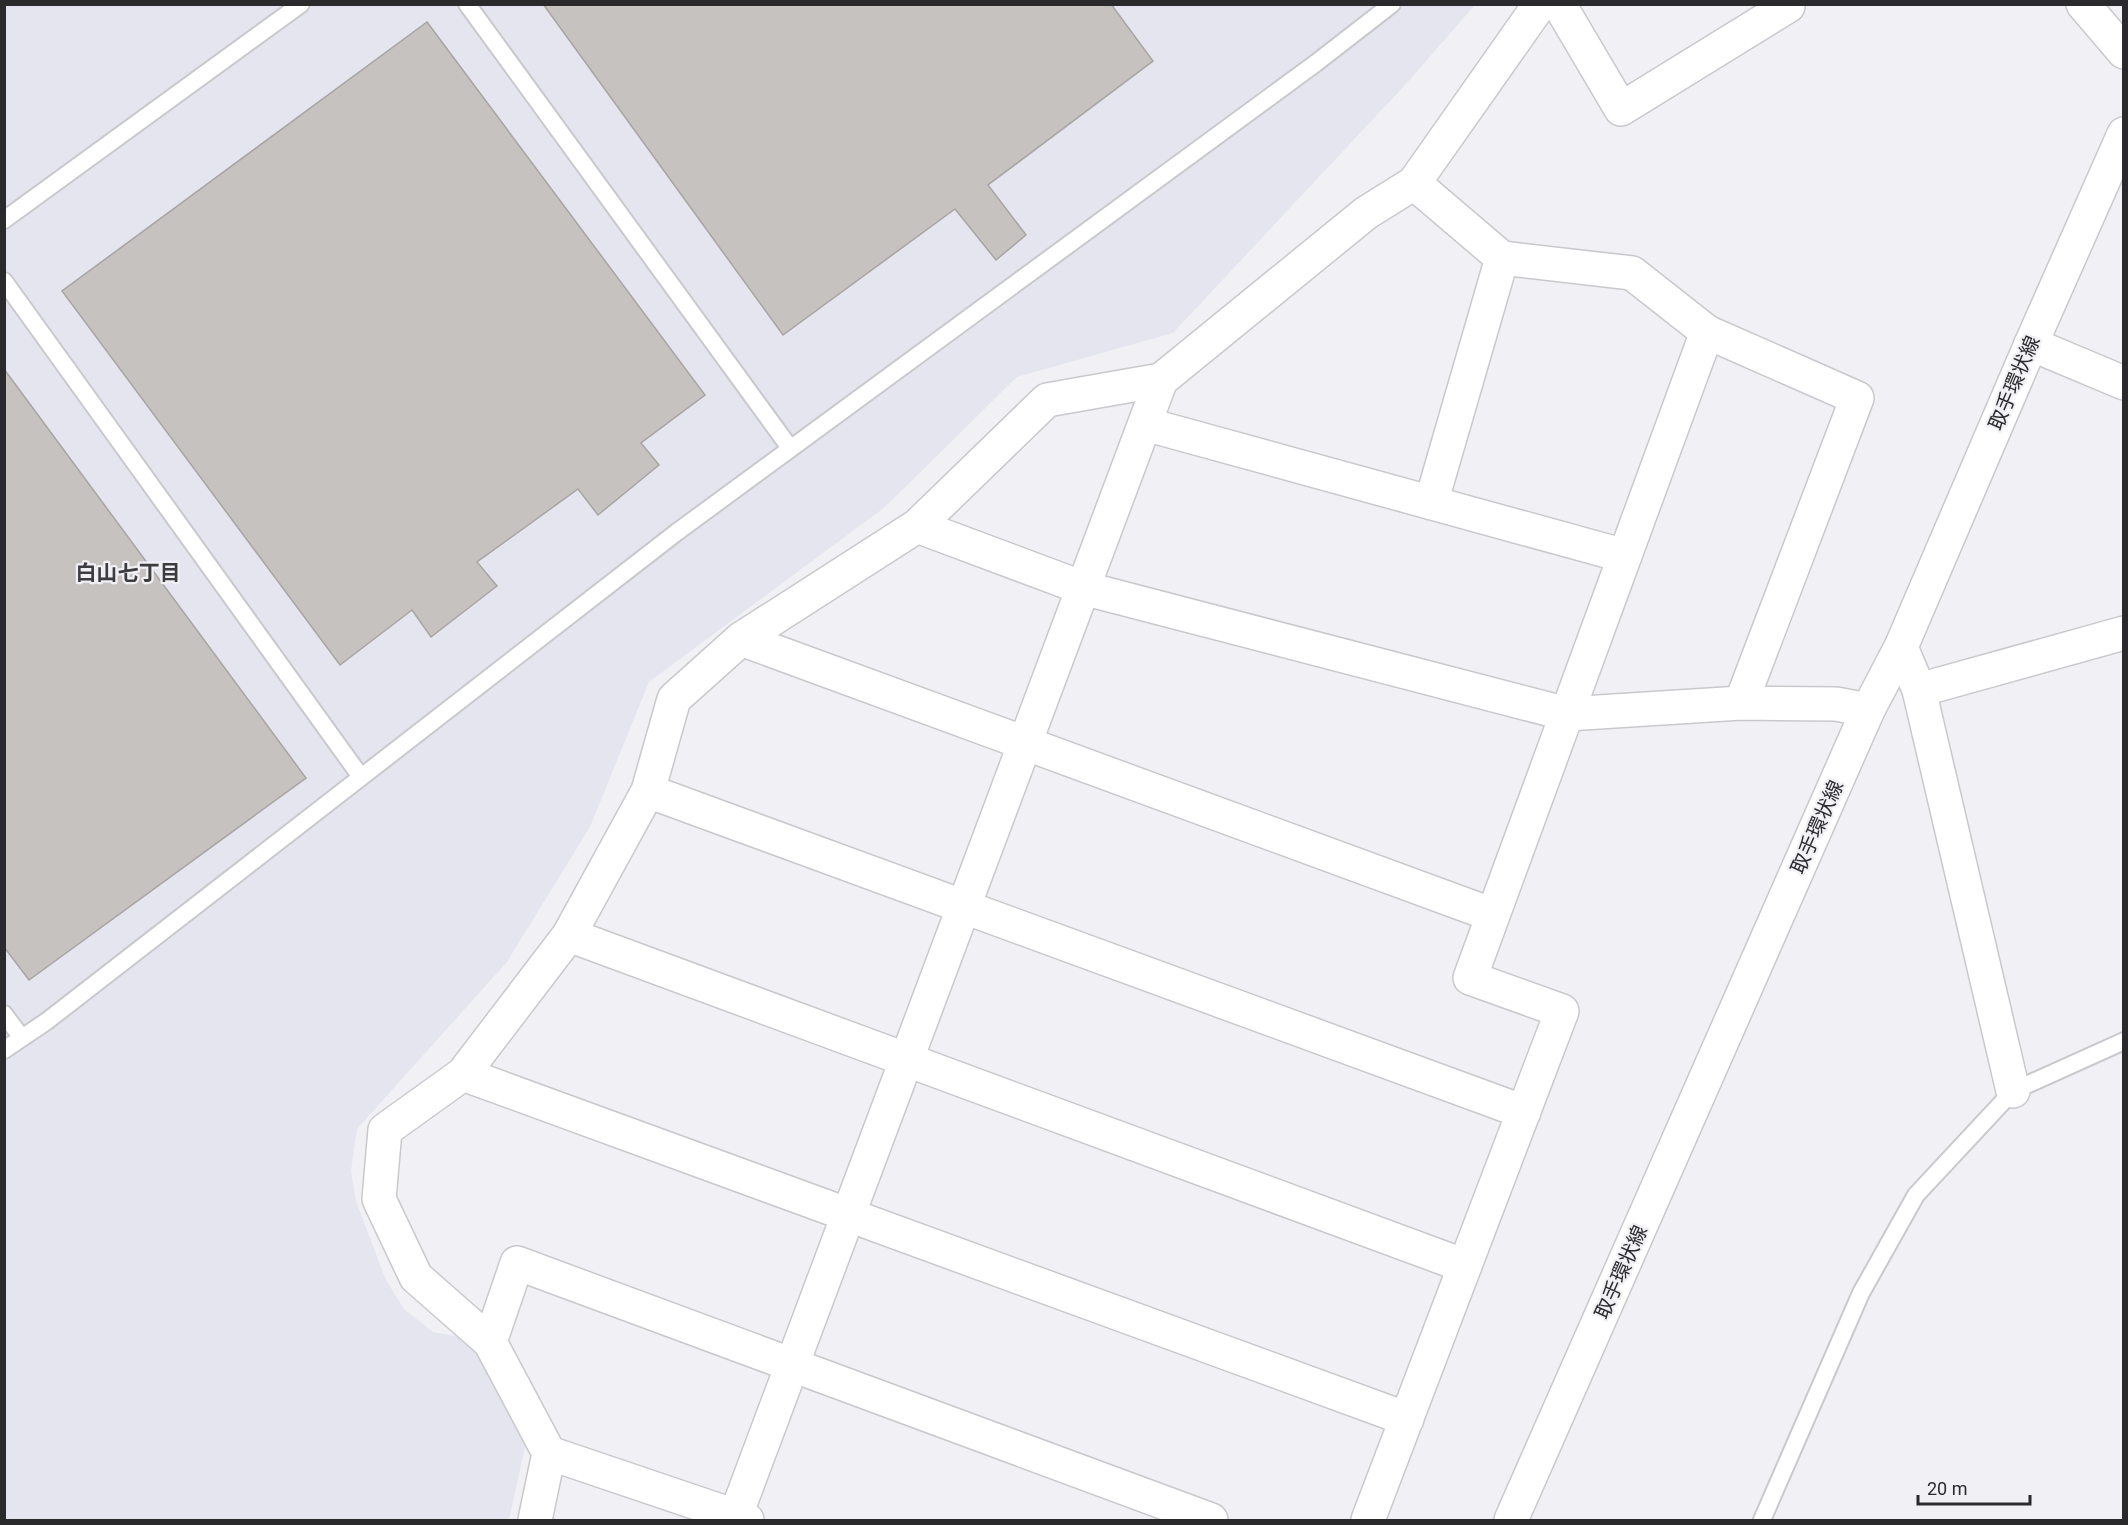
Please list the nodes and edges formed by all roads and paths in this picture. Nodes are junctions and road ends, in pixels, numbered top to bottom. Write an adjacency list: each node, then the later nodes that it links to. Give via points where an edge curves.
1 (301, 4): 11 (lane)
2 (467, 4): 19 (lane)
3 (1392, 4): 19 (lane)
4 (1540, 4): 10 (street)
5 (1559, 4): 6 (street, via 1621,109)
6 (1787, 4)
7 (2083, 4): 8 (street)
8 (2124, 52)
9 (2124, 134): 15 (street, 取手環状線)
10 (1414, 183): 12 (street); 16 (street, via 1366,213)
11 (4, 220)
12 (1502, 258): 14 (street, via 1632,273); 20 (street)
13 (4, 281): 32 (lane)
14 (1707, 332): 22 (street); 28 (street, via 1857,398)
15 (2031, 344): 17 (street); 26 (street, 取手環状線)
16 (1161, 380): 18 (street); 21 (street, via 1047,400)
17 (2124, 383)
18 (1145, 424): 20 (street); 23 (street)
19 (790, 448): 32 (lane)
20 (1431, 503): 22 (street)
21 (917, 526): 23 (street); 25 (street)
22 (1625, 556): 30 (street)
23 (1083, 588): 30 (street); 31 (street)
24 (2124, 633): 27 (street)
25 (741, 639): 31 (street); 33 (street, via 674,699)
26 (1901, 647): 27 (street); 29 (street, 取手環状線)
27 (1919, 690): 43 (street)
28 (1741, 703): 29 (street, via 1836,704); 30 (street)
29 (1869, 710): 55 (street, 取手環状線)
30 (1567, 714): 35 (street)
31 (1025, 743): 34 (street); 35 (street)
32 (361, 777): 38 (lane)
33 (648, 791): 34 (street); 36 (street)
34 (964, 906): 41 (street); 44 (street)
35 (1493, 915): 44 (street, via 1470,978 1562,1011)
36 (568, 935): 41 (street); 42 (street)
37 (4, 1014): 38 (lane)
38 (22, 1038): 40 (lane)
39 (2124, 1041): 43 (lane)
40 (4, 1050)
41 (907, 1060): 45 (street); 46 (street)
42 (463, 1074): 45 (street); 47 (street, via 386,1130 379,1199 416,1277)
43 (2013, 1091): 56 (lane, via 1916,1195 1862,1293)
44 (1524, 1112): 46 (street)
45 (848, 1215): 48 (street); 49 (street)
46 (1465, 1266): 49 (street)
47 (490, 1342): 48 (street, via 517,1263); 50 (street)
48 (792, 1365): 51 (street); 53 (street)
49 (1407, 1419): 54 (street)
50 (549, 1453): 51 (street); 52 (street)
51 (739, 1519)
52 (535, 1521)
53 (1211, 1521)
54 (1368, 1521)
55 (1511, 1521)
56 (1762, 1521)

